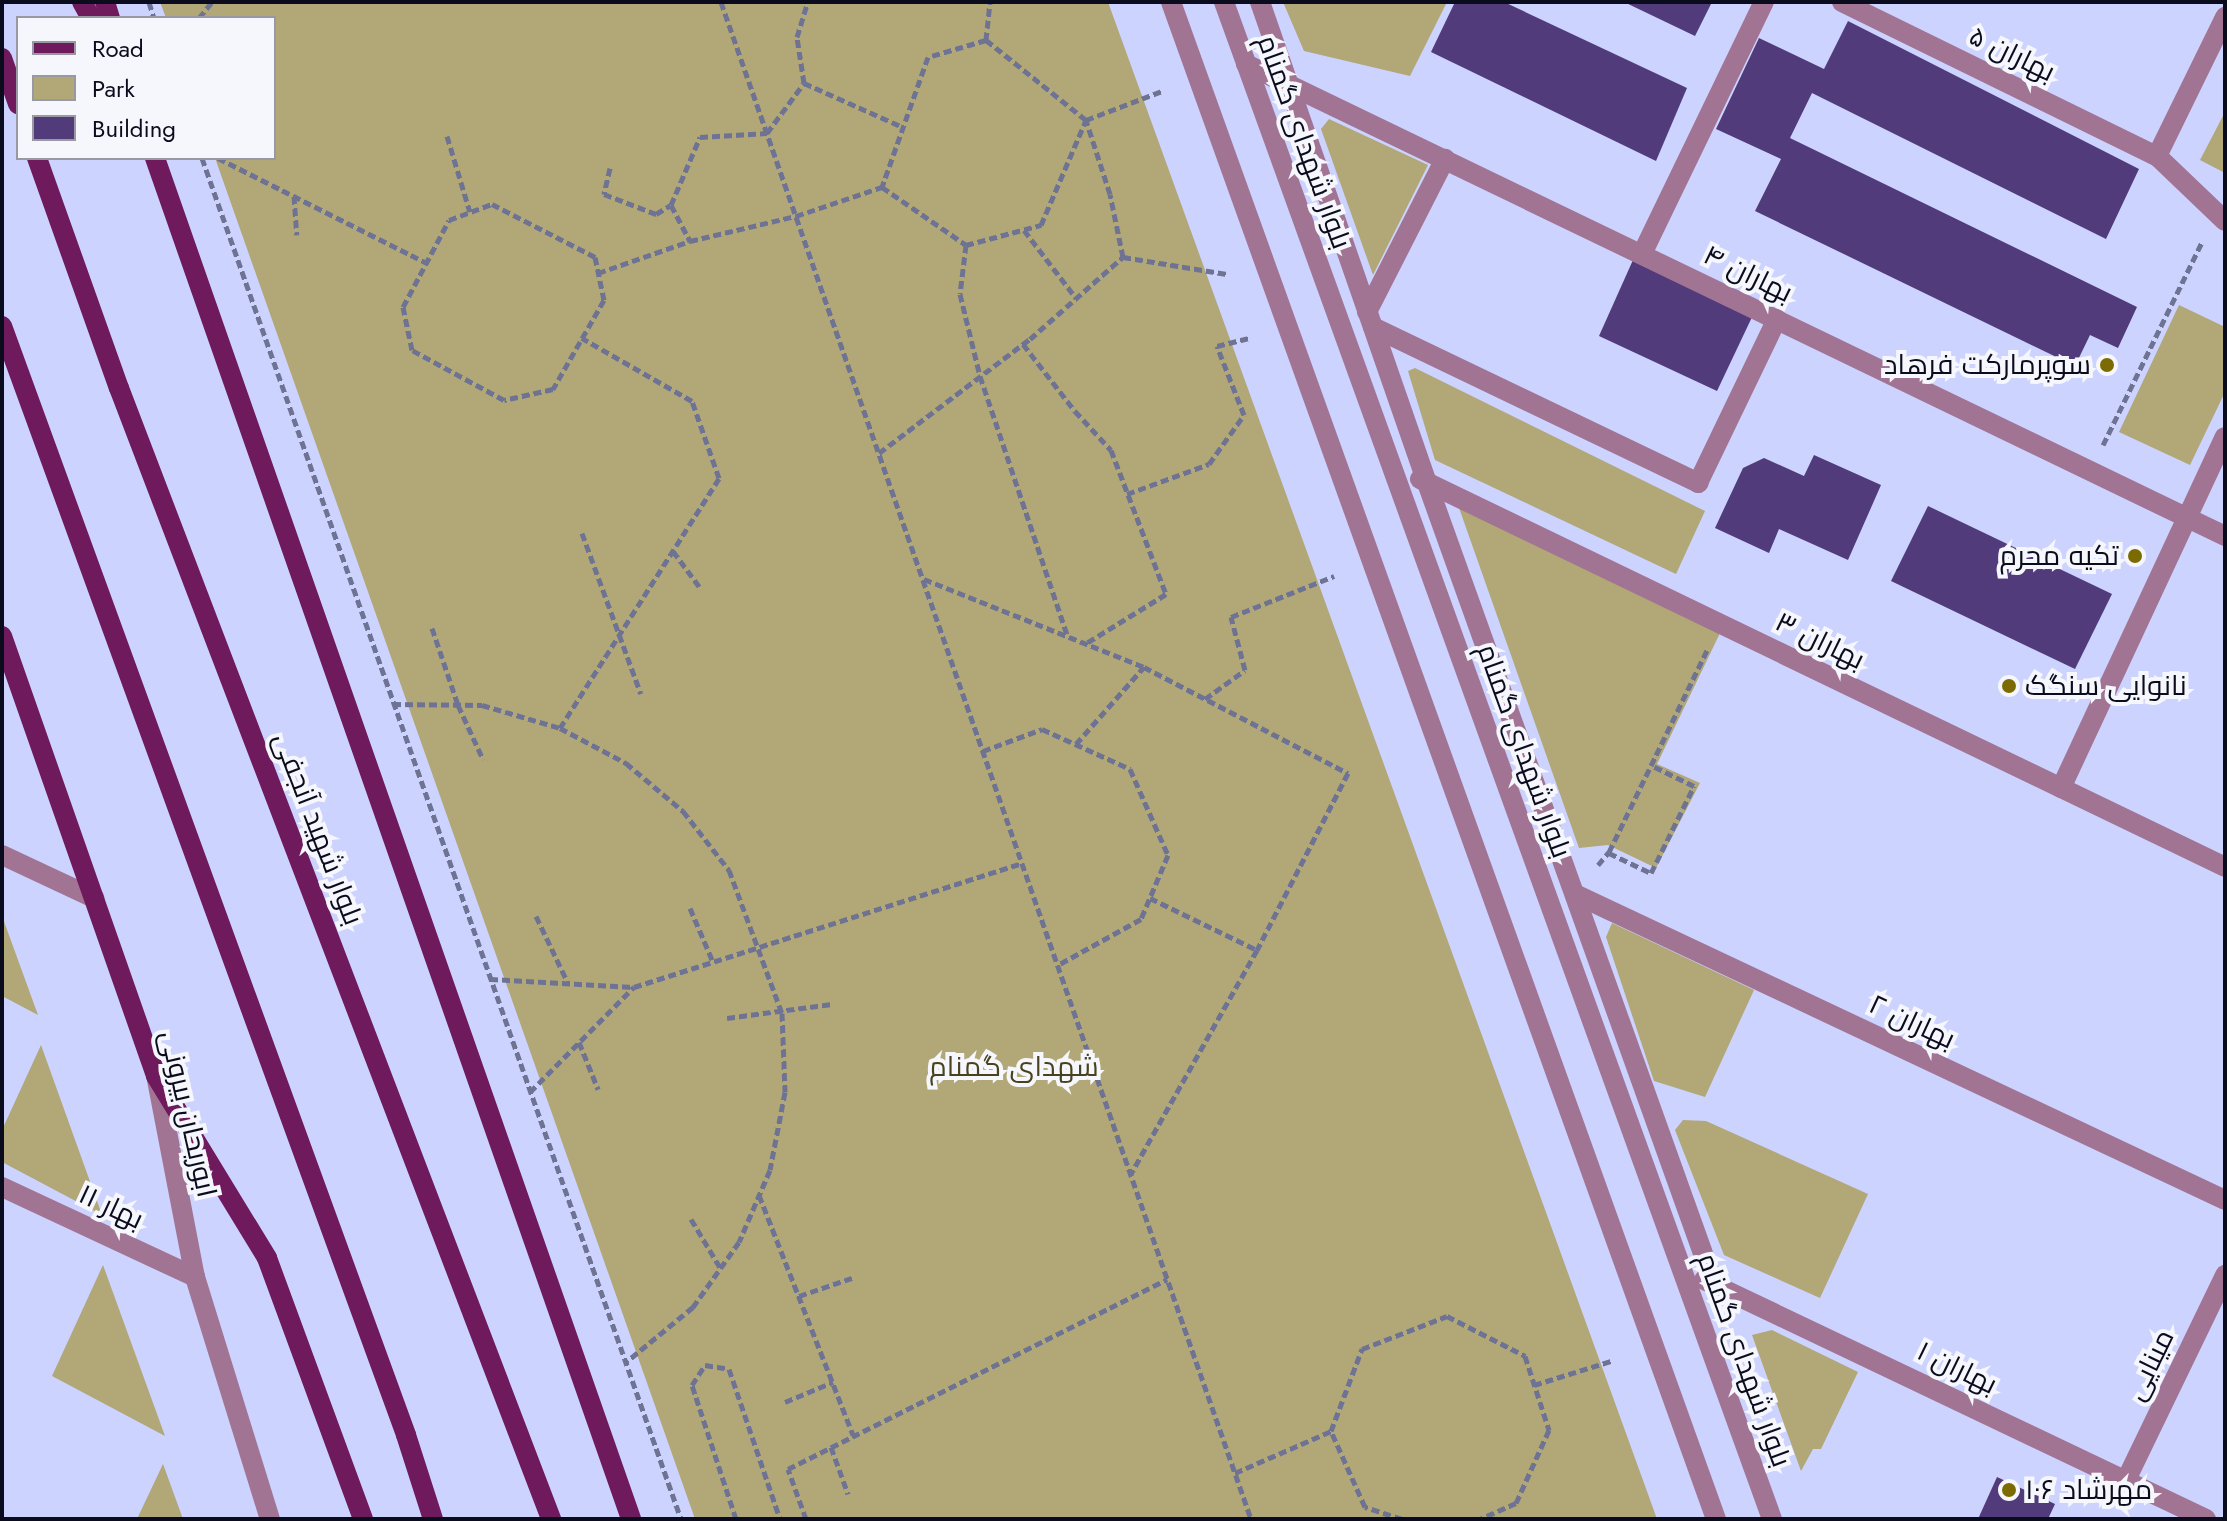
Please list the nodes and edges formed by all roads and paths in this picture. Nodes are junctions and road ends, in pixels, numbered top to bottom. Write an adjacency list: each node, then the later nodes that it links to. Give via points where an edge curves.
1 (730, 2): 9 (path)
2 (808, 2): 14 (path, via 797,37)
3 (990, 2): 11 (path)
4 (1171, 2): 141 (street)
5 (1224, 2): 13 (street, بلوار شهدای گمنام)
6 (1260, 2): 15 (street)
7 (1764, 2): 39 (street)
8 (1842, 2): 22 (street, بهاران ۵)
9 (722, 6): 20 (path)
10 (2224, 22): 22 (street)
11 (986, 40): 18 (path); 19 (path, via 928,57)
12 (2, 58): 17 (main road)
13 (1246, 64): 15 (street, بهاران ۴); 54 (street, بلوار شهدای گمنام)
14 (804, 83): 19 (path); 20 (path)
15 (1292, 89): 23 (street, بهاران ۴); 46 (street)
16 (1162, 91): 18 (path)
17 (16, 98)
18 (1086, 120): 35 (path, via 1041,225); 40 (path)
19 (903, 127): 29 (path)
20 (767, 133): 31 (path, via 700,137); 33 (path)
21 (447, 136): 32 (path)
22 (2157, 156): 34 (street, بهاران ۵)
23 (1445, 159): 39 (street, بهاران ۴); 46 (street)
24 (38, 160): 132 (main road, بلوار شهید آنجفی, via 119,388)
25 (156, 160): 133 (main road)
26 (203, 160): 74 (path)
27 (222, 160): 30 (path)
28 (610, 168): 31 (path, via 604,194 656,214)
29 (882, 187): 33 (path); 38 (path)
30 (294, 196): 36 (path); 41 (path)
31 (671, 205): 37 (path)
32 (470, 212): 41 (path, via 449,220); 42 (path, via 492,204 595,257)
33 (796, 216): 37 (path); 53 (path)
34 (2220, 217): 55 (path)
35 (1024, 230): 38 (path); 44 (path)
36 (297, 235)
37 (690, 241): 42 (path)
38 (966, 245): 51 (path, via 960,294)
39 (1642, 254): 45 (street, بهاران ۴)
40 (1123, 257): 43 (path); 44 (path)
41 (427, 263): 48 (path, via 403,307 412,350 504,400 553,389)
42 (598, 273): 48 (path, via 604,300)
43 (1227, 274)
44 (1076, 298): 50 (path)
45 (1777, 319): 46 (street, via 1698,483); 55 (street, بهاران ۴)
46 (1370, 320): 56 (street)
47 (2, 326): 131 (main road)
48 (582, 338): 61 (path, via 692,401 719,478)
49 (1250, 338): 57 (path, via 1217,346 1244,415 1209,464)
50 (1023, 344): 51 (path); 57 (path, via 1111,450)
51 (980, 376): 53 (path); 69 (path)
52 (2225, 437): 58 (street)
53 (879, 453): 63 (path)
54 (1391, 465): 56 (street, بهاران ۳); 111 (street, بلوار شهدای گمنام)
55 (2091, 471): 58 (street, بهاران ۴)
56 (1427, 483): 65 (street, بهاران ۳); 86 (street)
57 (1127, 494): 70 (path, via 1166,594)
58 (2187, 518): 60 (street, بهاران ۴); 81 (street)
59 (582, 533): 68 (path)
60 (2225, 536)
61 (673, 551): 64 (path); 68 (path)
62 (1334, 576): 73 (path, via 1231,617 1245,670)
63 (923, 579): 69 (path); 78 (path)
64 (701, 589)
65 (1720, 624): 80 (path); 81 (street, بهاران ۳)
66 (432, 628): 75 (path)
67 (2, 636): 87 (main road, ابوریحان بیرونی)
68 (618, 636): 72 (path); 76 (path)
69 (1068, 637): 70 (path)
70 (1085, 644): 71 (path)
71 (1144, 667): 73 (path); 77 (path)
72 (641, 694)
73 (1205, 699): 92 (path, via 1348,773)
74 (393, 704): 75 (path); 95 (path)
75 (458, 705): 76 (path, via 482,705); 79 (path)
76 (560, 728): 91 (path, via 626,763 683,811 729,870)
77 (1076, 744): 78 (path, via 1042,729); 88 (path, via 1130,769 1168,855)
78 (983, 751): 84 (path)
79 (483, 759)
80 (1651, 765): 82 (path); 82 (path, via 1694,786 1651,873)
81 (2061, 788): 85 (street, بهاران ۳)
82 (1609, 852): 86 (path)
83 (2, 855): 87 (street)
84 (1022, 863): 91 (path); 94 (path)
85 (2225, 867)
86 (1575, 894): 108 (street, بهاران ۲); 116 (street)
87 (94, 898): 102 (main road, ابوریحان بیرونی)
88 (1150, 898): 92 (path); 94 (path, via 1141,919)
89 (690, 908): 93 (path)
90 (536, 916): 96 (path)
91 (758, 948): 93 (path); 99 (path)
92 (1257, 950): 105 (path)
93 (713, 962): 97 (path)
94 (1058, 965): 105 (path)
95 (490, 979): 96 (path); 104 (path)
96 (568, 983): 97 (path)
97 (634, 987): 101 (path)
98 (832, 1004): 99 (path)
99 (782, 1013): 100 (path); 107 (path, via 785,1092 770,1170)
100 (727, 1018)
101 (579, 1042): 103 (path); 104 (path)
102 (156, 1076): 113 (street, ابوریحان بیرونی); 130 (main road, via 267,1258)
103 (598, 1089)
104 (530, 1092): 119 (path)
105 (1131, 1174): 115 (path)
106 (2, 1187): 113 (street, بهار ۱۱)
107 (759, 1195): 110 (path); 117 (path)
108 (2225, 1200)
109 (691, 1219): 110 (path)
110 (721, 1269): 119 (path, via 693,1307)
111 (1682, 1272): 116 (street, بهاران ۱); 142 (street, بلوار شهدای گمنام)
112 (2225, 1275): 127 (street, مینایی)
113 (195, 1277): 129 (street, ابوریحان بیرونی)
114 (852, 1278): 117 (path)
115 (1167, 1279): 124 (path); 126 (path)
116 (1714, 1284): 127 (street, بهاران ۱)
117 (799, 1296): 120 (path)
118 (1611, 1361): 121 (path)
119 (626, 1362): 134 (path)
120 (833, 1382): 122 (path); 124 (path)
121 (1534, 1385): 123 (path, via 1525,1356 1447,1316 1362,1349); 140 (path, via 1549,1430 1516,1503)
122 (785, 1402)
123 (1331, 1431): 126 (path); 139 (path, via 1365,1507)
124 (853, 1435): 125 (path)
125 (831, 1447): 128 (path); 137 (path, via 788,1469)
126 (1235, 1473): 138 (path)
127 (2126, 1480): 143 (street, بهاران ۱)
128 (848, 1494)
129 (270, 1519)
130 (363, 1519)
131 (433, 1519)
132 (551, 1519)
133 (631, 1519)
134 (681, 1519)
135 (736, 1519): 136 (path, via 692,1385 705,1365 729,1369)
136 (780, 1519)
137 (806, 1519)
138 (1251, 1519)
139 (1402, 1519)
140 (1480, 1519)
141 (1716, 1519)
142 (1772, 1519)
143 (2206, 1519)

